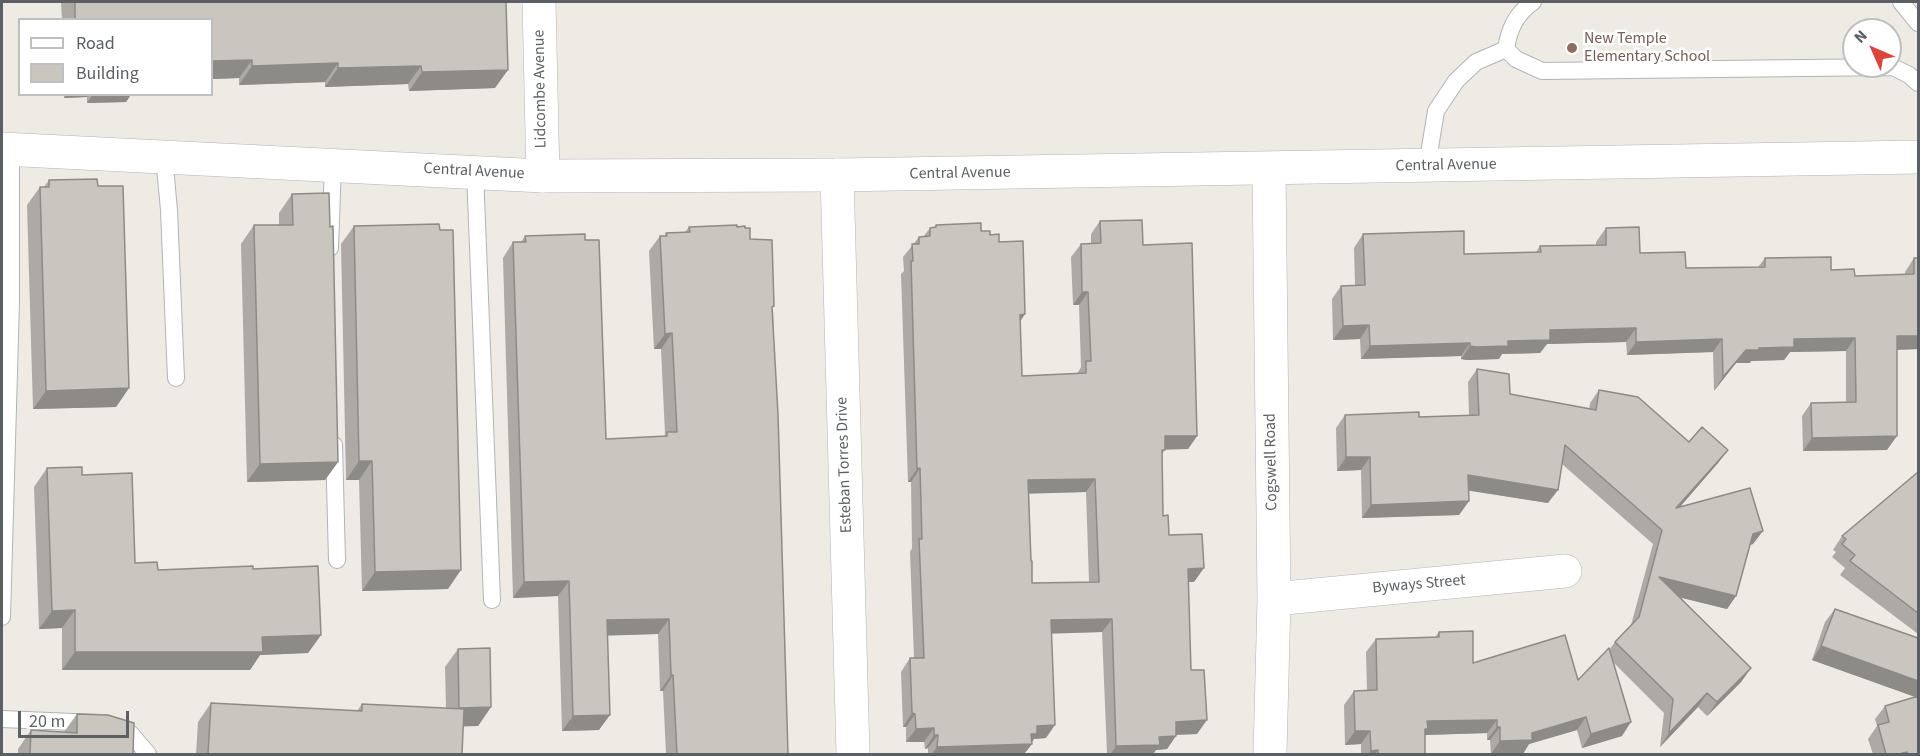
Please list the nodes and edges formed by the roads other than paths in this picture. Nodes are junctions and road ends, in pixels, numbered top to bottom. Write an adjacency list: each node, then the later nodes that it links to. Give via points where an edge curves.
1 (539, 2): 15 (street, Lidcombe Avenue)
2 (1533, 2): 5 (lane, via 1522,10 1508,32)
3 (1901, 2): 4 (lane)
4 (1918, 23)
5 (1506, 50): 6 (lane, via 1542,71 1893,67); 11 (lane, via 1476,62 1456,81 1436,111)
6 (1918, 83)
7 (6, 149): 8 (street, Central Avenue); 23 (lane, via 11,301)
8 (164, 157): 10 (street, Central Avenue); 17 (lane)
9 (1918, 157): 11 (street, Central Avenue)
10 (333, 165): 13 (street, Central Avenue); 16 (lane)
11 (1428, 166): 12 (street, Central Avenue)
12 (1269, 169): 14 (street, Central Avenue); 21 (street, Cogswell Road)
13 (475, 172): 15 (street, Central Avenue); 22 (lane)
14 (837, 175): 15 (street, Central Avenue); 26 (street, Esteban Torres Drive)
15 (543, 176)
16 (331, 268)
17 (176, 378)
18 (334, 432): 19 (lane)
19 (337, 560)
20 (1565, 571): 21 (street, Byways Street)
21 (1274, 599): 27 (street, Cogswell Road)
22 (492, 600)
23 (2, 617)
24 (2, 719): 25 (lane, via 97,723 130,733)
25 (148, 754)
26 (853, 754)
27 (1270, 754)

